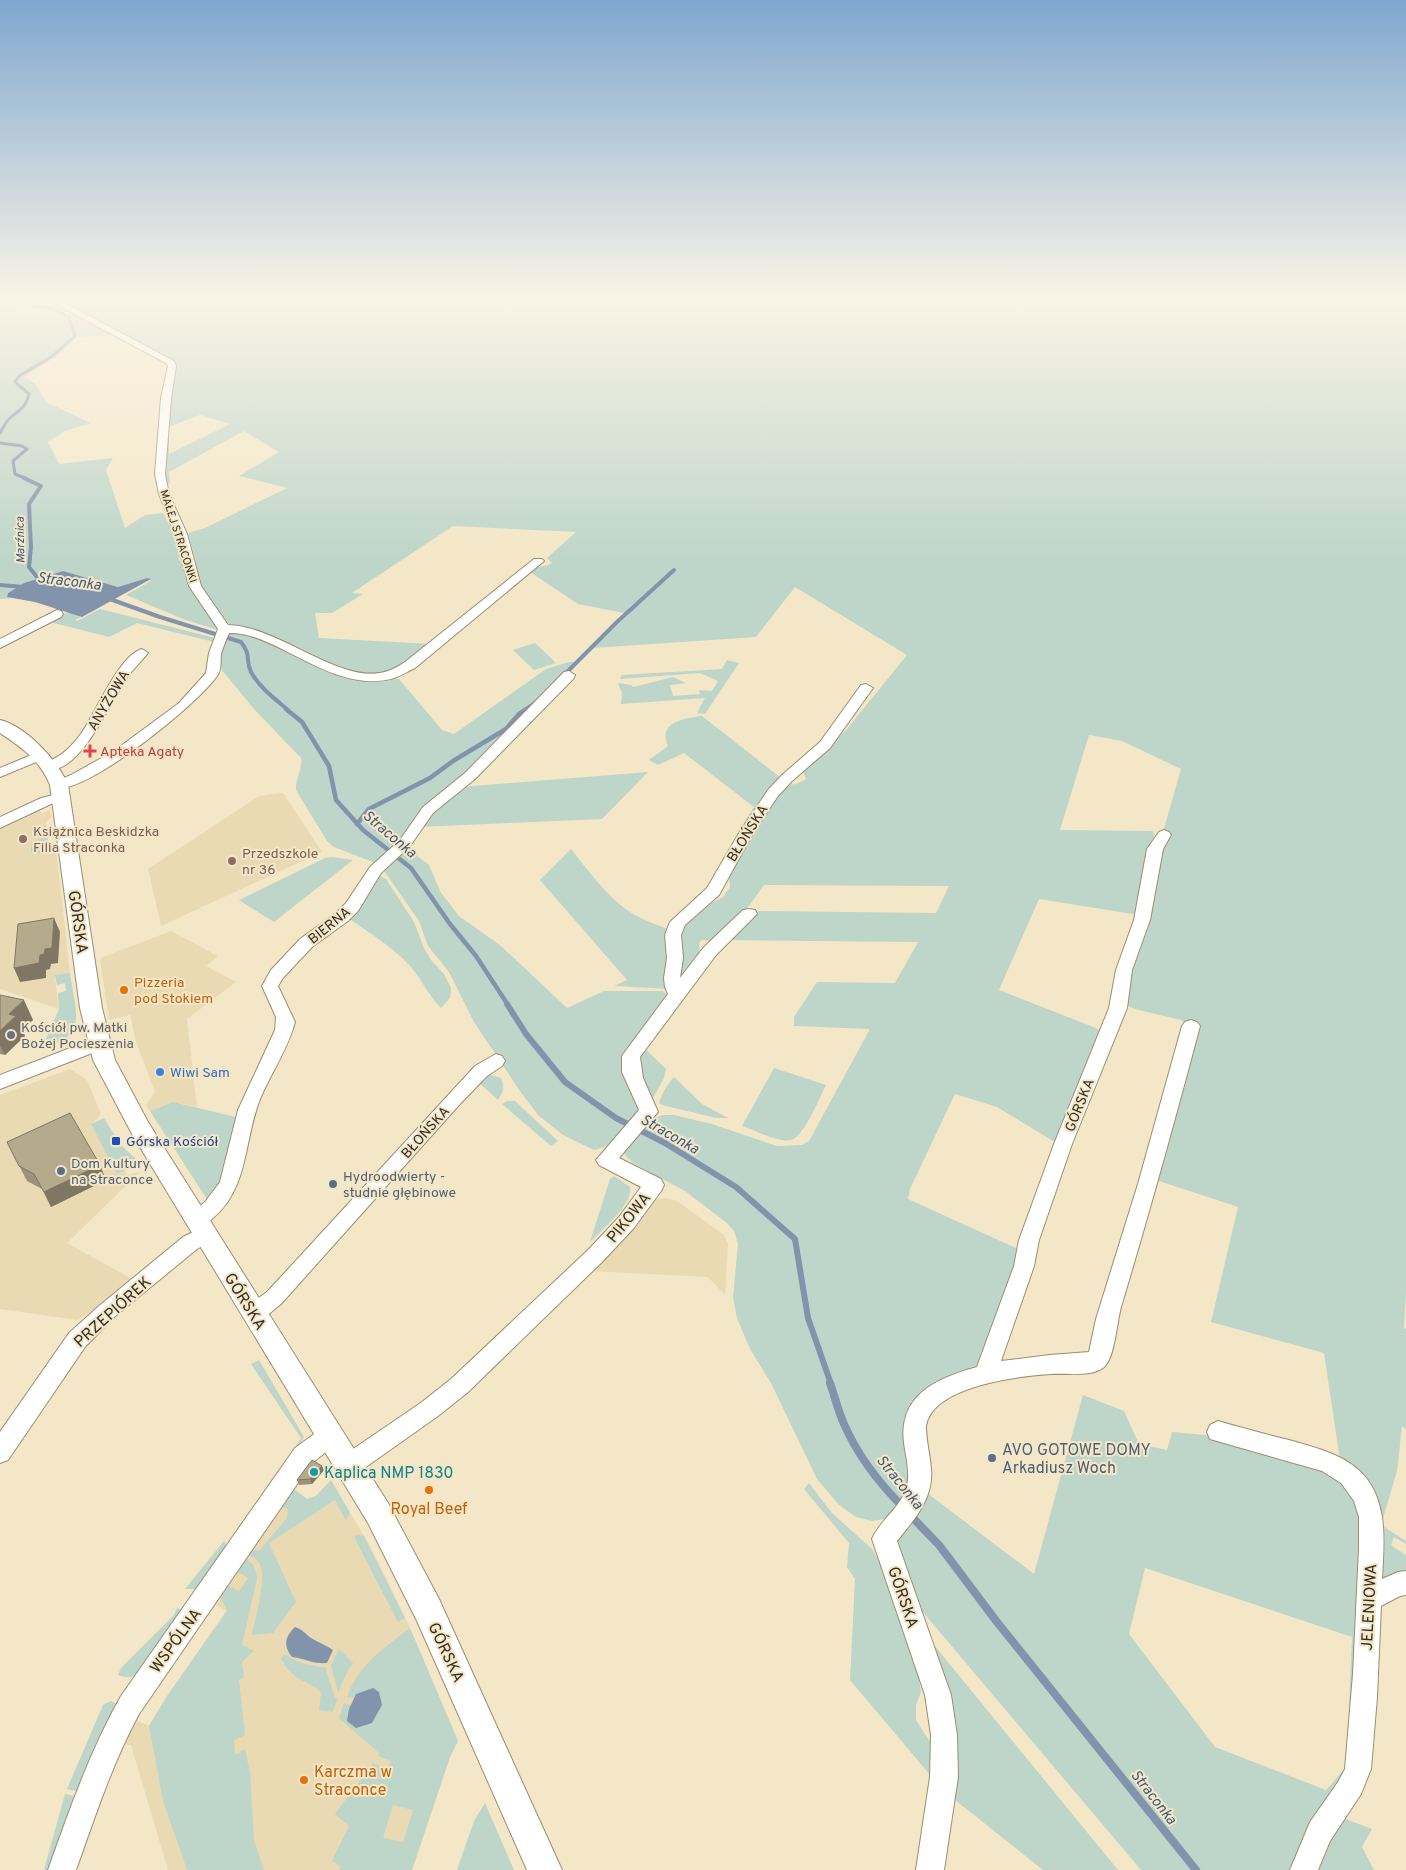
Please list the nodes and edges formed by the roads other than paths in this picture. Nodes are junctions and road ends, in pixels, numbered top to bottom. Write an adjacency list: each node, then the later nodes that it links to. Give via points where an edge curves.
1 (168, 386): 4 (street, MAŁEJ STRACONKI, via 160,474 164,494 195,586 217,617)
2 (538, 561): 4 (street, via 410,665 389,676 353,676 255,633 241,630)
3 (57, 614): 5 (street)
4 (221, 634): 12 (street, via 213,674 192,698 132,744)
5 (0, 644)
6 (142, 653): 10 (street, ANYŻOWA, via 122,674 95,724 73,753 62,761)
7 (569, 675): 21 (street, BIERNA, via 470,776 428,810 405,843 378,867 352,907 306,943 272,981 271,991 285,1017 284,1030 247,1110 232,1181)
8 (866, 688): 16 (street, BŁOŃSKA, via 825,745 773,793 712,891 678,922 673,935 675,958 672,978)
9 (0, 725): 10 (street)
10 (46, 760): 11 (street, ANYŻOWA); 12 (street, GÓRSKA)
11 (0, 774)
12 (60, 791): 13 (street); 18 (street, GÓRSKA)
13 (0, 823)
14 (1164, 835): 23 (street, GÓRSKA, via 1155,849 1142,920 1124,970 1118,1008 1063,1144)
15 (749, 914): 16 (street, PIKOWA, via 710,951)
16 (677, 994): 28 (street, PIKOWA, via 631,1056 630,1071 649,1112 606,1160 654,1185 595,1256 459,1386)
17 (1191, 1026): 23 (street, GÓRSKA, via 1099,1357 1093,1363 1052,1363)
18 (99, 1044): 20 (street); 21 (street, GÓRSKA, via 124,1100)
19 (496, 1061): 22 (street, BŁOŃSKA, via 453,1100 274,1298)
20 (0, 1082)
21 (201, 1227): 22 (street, GÓRSKA); 25 (street, PRZEPIÓREK, via 190,1243 89,1328)
22 (253, 1313): 26 (street, GÓRSKA)
23 (986, 1373): 29 (street, GÓRSKA, via 939,1391 920,1408 914,1442 920,1475)
24 (1218, 1432): 31 (street, JELENIOWA, via 1324,1461 1341,1468 1352,1478 1366,1500 1371,1524)
25 (7, 1433): 27 (street, PRZEPIÓREK)
26 (329, 1436): 28 (street, GÓRSKA); 32 (street, WSPÓLNA, via 303,1456 140,1688 113,1736)
27 (0, 1452)
28 (348, 1466): 33 (street, GÓRSKA, via 410,1572)
29 (914, 1497): 34 (street, GÓRSKA, via 884,1539 938,1695 944,1735 944,1777)
30 (1406, 1583): 31 (street)
31 (1369, 1599): 35 (street, JELENIOWA, via 1358,1769 1348,1791 1322,1827)
32 (62, 1870)
33 (546, 1870)
34 (930, 1870)
35 (1304, 1870)

